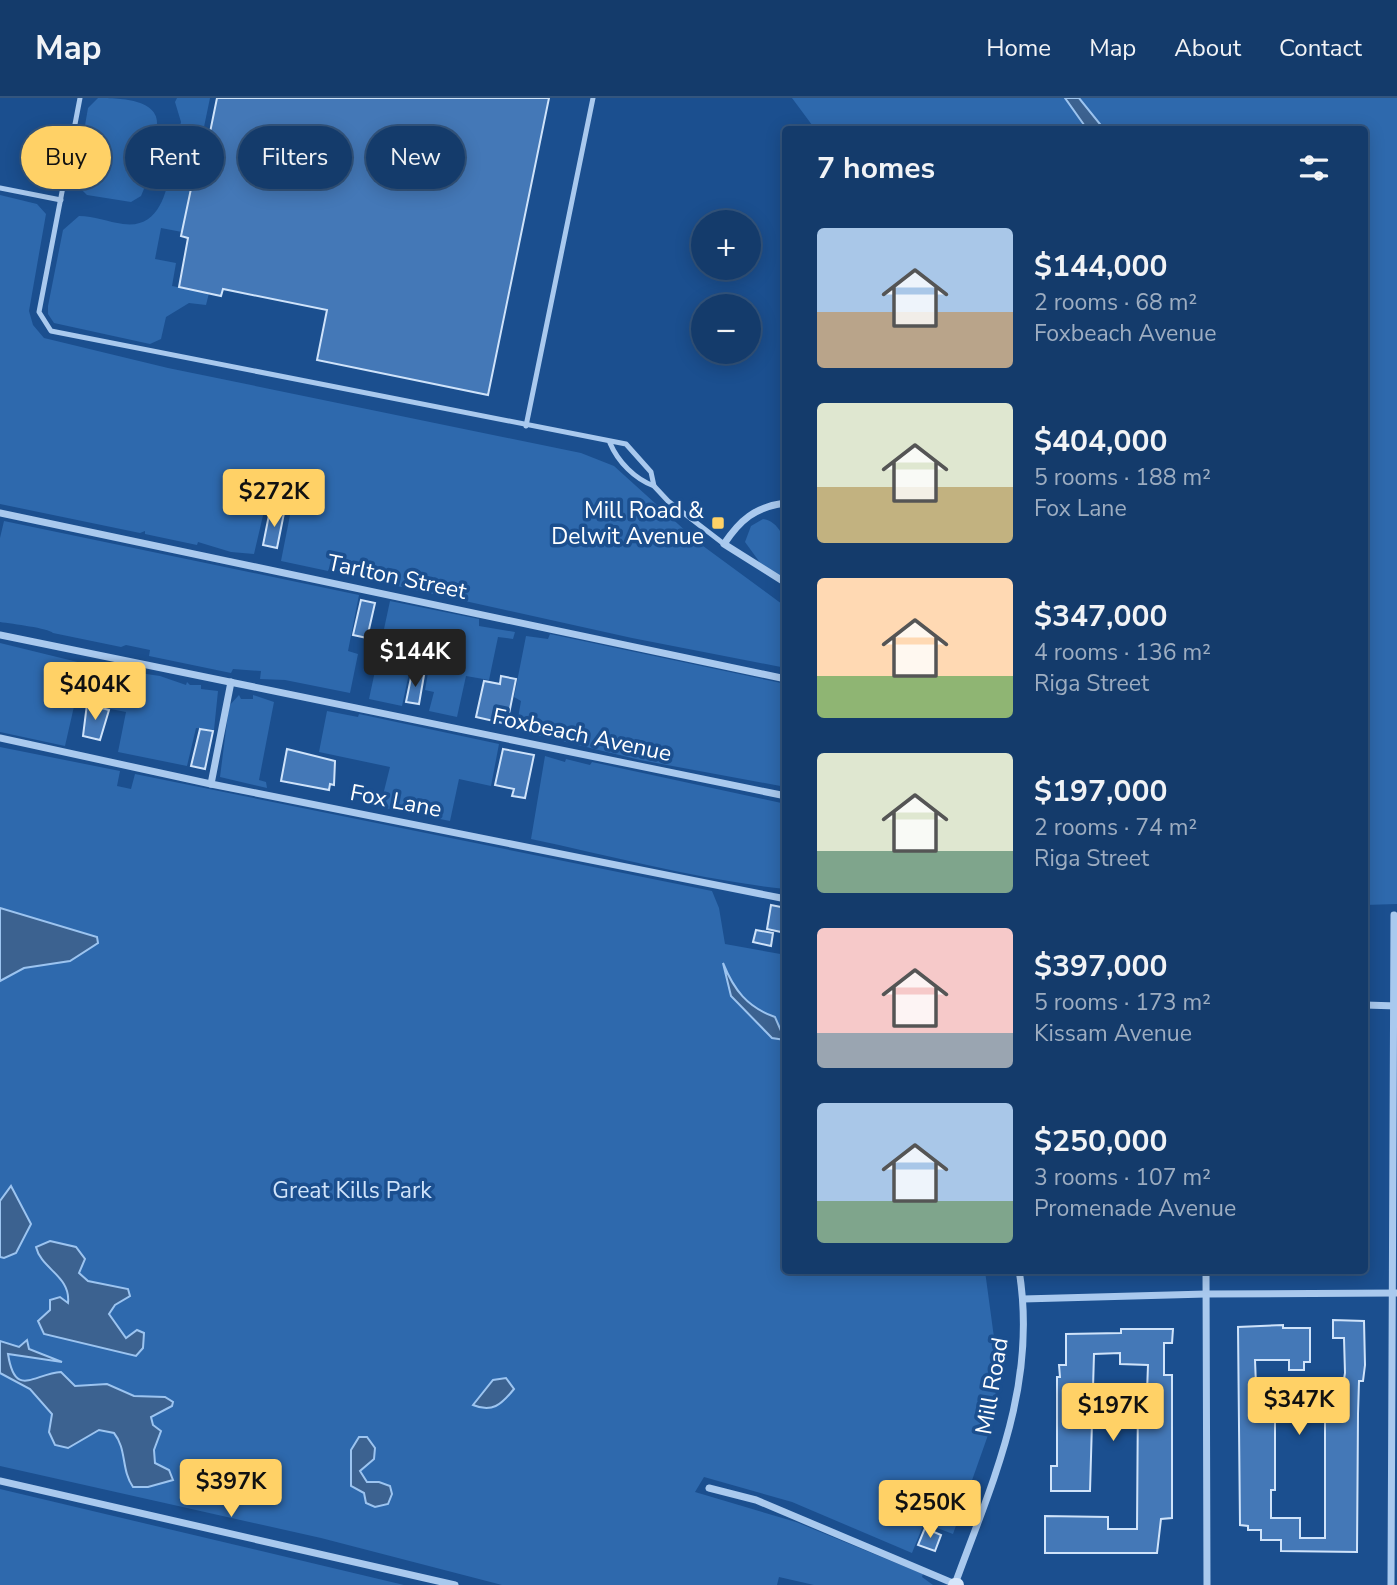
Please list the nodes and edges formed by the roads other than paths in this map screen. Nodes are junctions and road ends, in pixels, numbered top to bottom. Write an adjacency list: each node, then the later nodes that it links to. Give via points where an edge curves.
1 (80, 98): 4 (lane)
2 (593, 98): 5 (lane)
3 (0, 188): 4 (lane)
4 (61, 200): 5 (lane, via 39,312 51,331)
5 (526, 426): 6 (lane)
6 (610, 443): 7 (lane, via 640,481); 7 (lane, via 626,444 651,472)
7 (654, 486): 10 (lane)
8 (782, 503): 10 (street, via 752,512)
9 (0, 513): 13 (street, Tarlton Street)
10 (724, 544): 11 (street)
11 (782, 580)
12 (0, 635): 14 (street, Foxbeach Avenue)
13 (782, 678)
14 (231, 682): 16 (street); 17 (street, Foxbeach Avenue)
15 (0, 738): 16 (street, Fox Lane)
16 (211, 784): 18 (street, Fox Lane)
17 (782, 795)
18 (782, 898)
19 (1394, 915): 21 (street)
20 (1368, 1005): 21 (street)
21 (1396, 1006): 24 (street)
22 (1019, 1274): 26 (street, Mill Road)
23 (1206, 1274): 25 (street)
24 (1395, 1293): 25 (street); 32 (street)
25 (1206, 1294): 26 (street); 31 (street)
26 (1023, 1299): 30 (street, Mill Road, via 1022,1362 1010,1431)
27 (0, 1481): 29 (street)
28 (709, 1488): 30 (street, via 757,1500)
29 (455, 1585)
30 (955, 1585)
31 (1207, 1585)
32 (1391, 1585)

